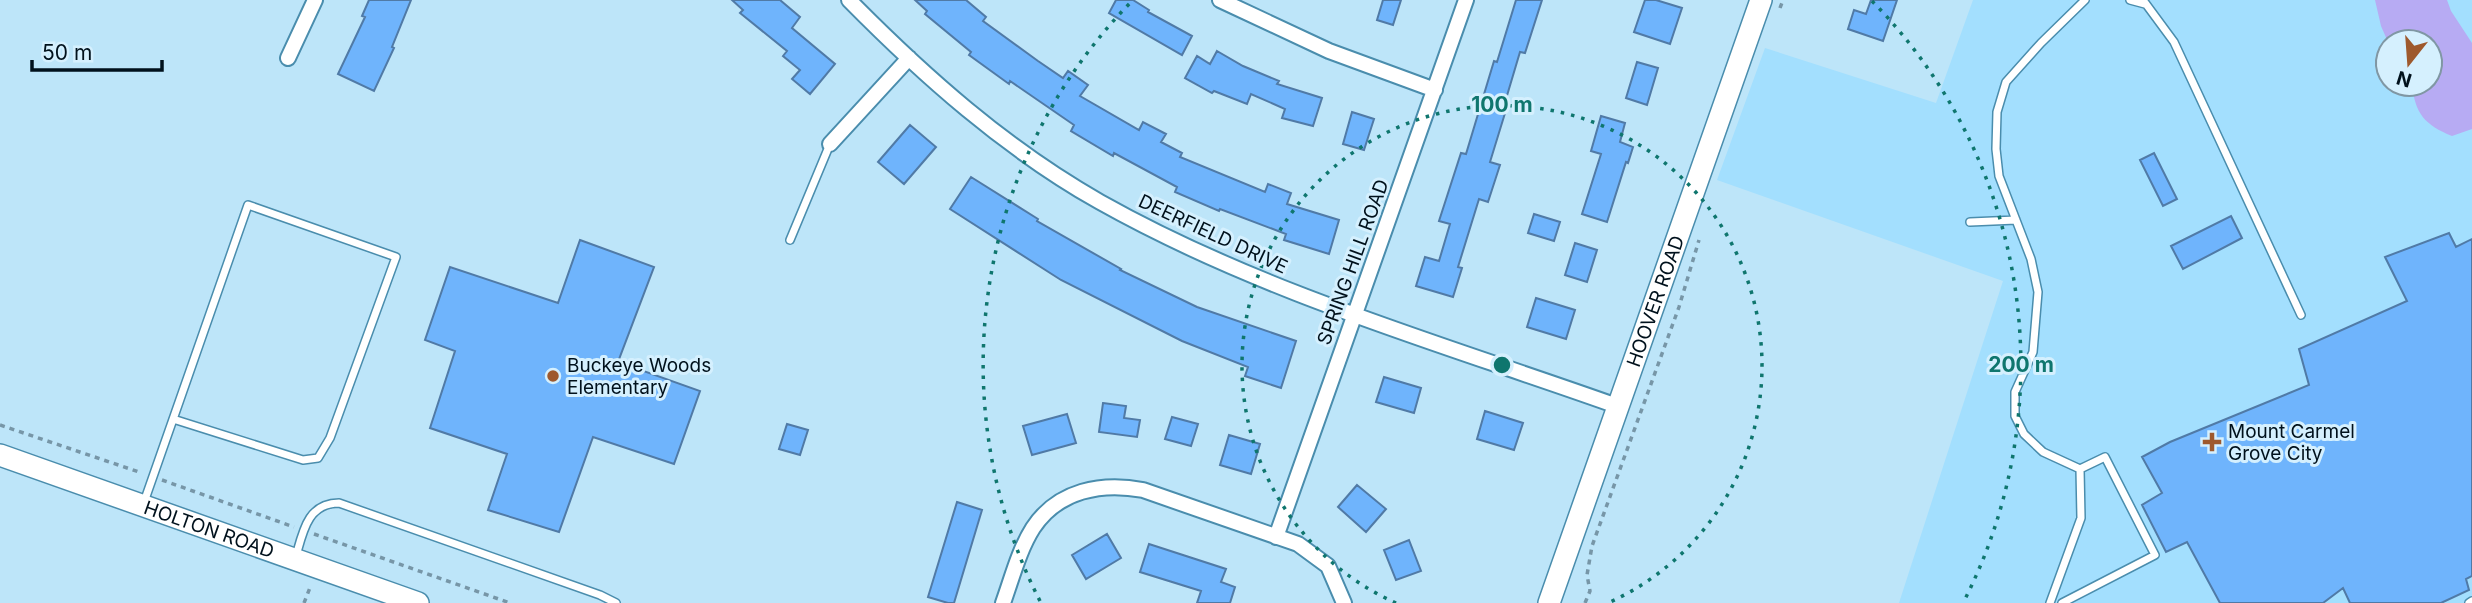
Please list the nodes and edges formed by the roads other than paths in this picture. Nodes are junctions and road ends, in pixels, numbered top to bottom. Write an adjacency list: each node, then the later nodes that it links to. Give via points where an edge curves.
1 (315, 0): 10 (street)
2 (849, 0): 11 (street, DEERFIELD DRIVE)
3 (1220, 0): 12 (street, via 1329,51)
4 (1466, 0): 12 (street, SPRING HILL ROAD)
5 (2093, 0): 7 (lane)
6 (2130, 0): 8 (lane)
7 (2084, 1): 14 (lane, via 2006,82 1997,112 1996,149 1999,176)
8 (2144, 2): 18 (lane, via 2174,42)
9 (1770, 5): 19 (main road, HOOVER ROAD)
10 (288, 58)
11 (909, 58): 13 (street); 17 (street, DEERFIELD DRIVE, via 1007,141 1098,201 1260,280)
12 (1435, 90): 17 (street, SPRING HILL ROAD)
13 (830, 144): 16 (lane)
14 (2016, 220): 15 (lane); 22 (lane, via 2038,292 2033,352 2015,393 2015,416 2024,434 2043,452)
15 (1970, 222)
16 (790, 240)
17 (1355, 315): 19 (street, DEERFIELD DRIVE); 24 (street, SPRING HILL ROAD)
18 (2301, 315)
19 (1617, 406): 30 (main road, HOOVER ROAD)
20 (173, 419): 20 (lane, via 303,460 318,458 330,438 396,257 248,205); 23 (lane)
21 (0, 455): 23 (main road, HOLTON ROAD)
22 (2080, 469): 31 (lane, via 2081,518); 32 (lane, via 2105,457 2155,555)
23 (143, 505): 25 (main road, HOLTON ROAD)
24 (1276, 537): 28 (street, via 1143,490 1094,488 1070,496 1034,527); 29 (street, via 1298,544 1328,566)
25 (296, 559): 26 (main road, HOLTON ROAD); 27 (lane, via 306,521 321,506 340,503)
26 (418, 603)
27 (616, 603)
28 (1003, 603)
29 (1344, 603)
30 (1549, 603)
31 (2050, 603)
32 (2062, 603)

